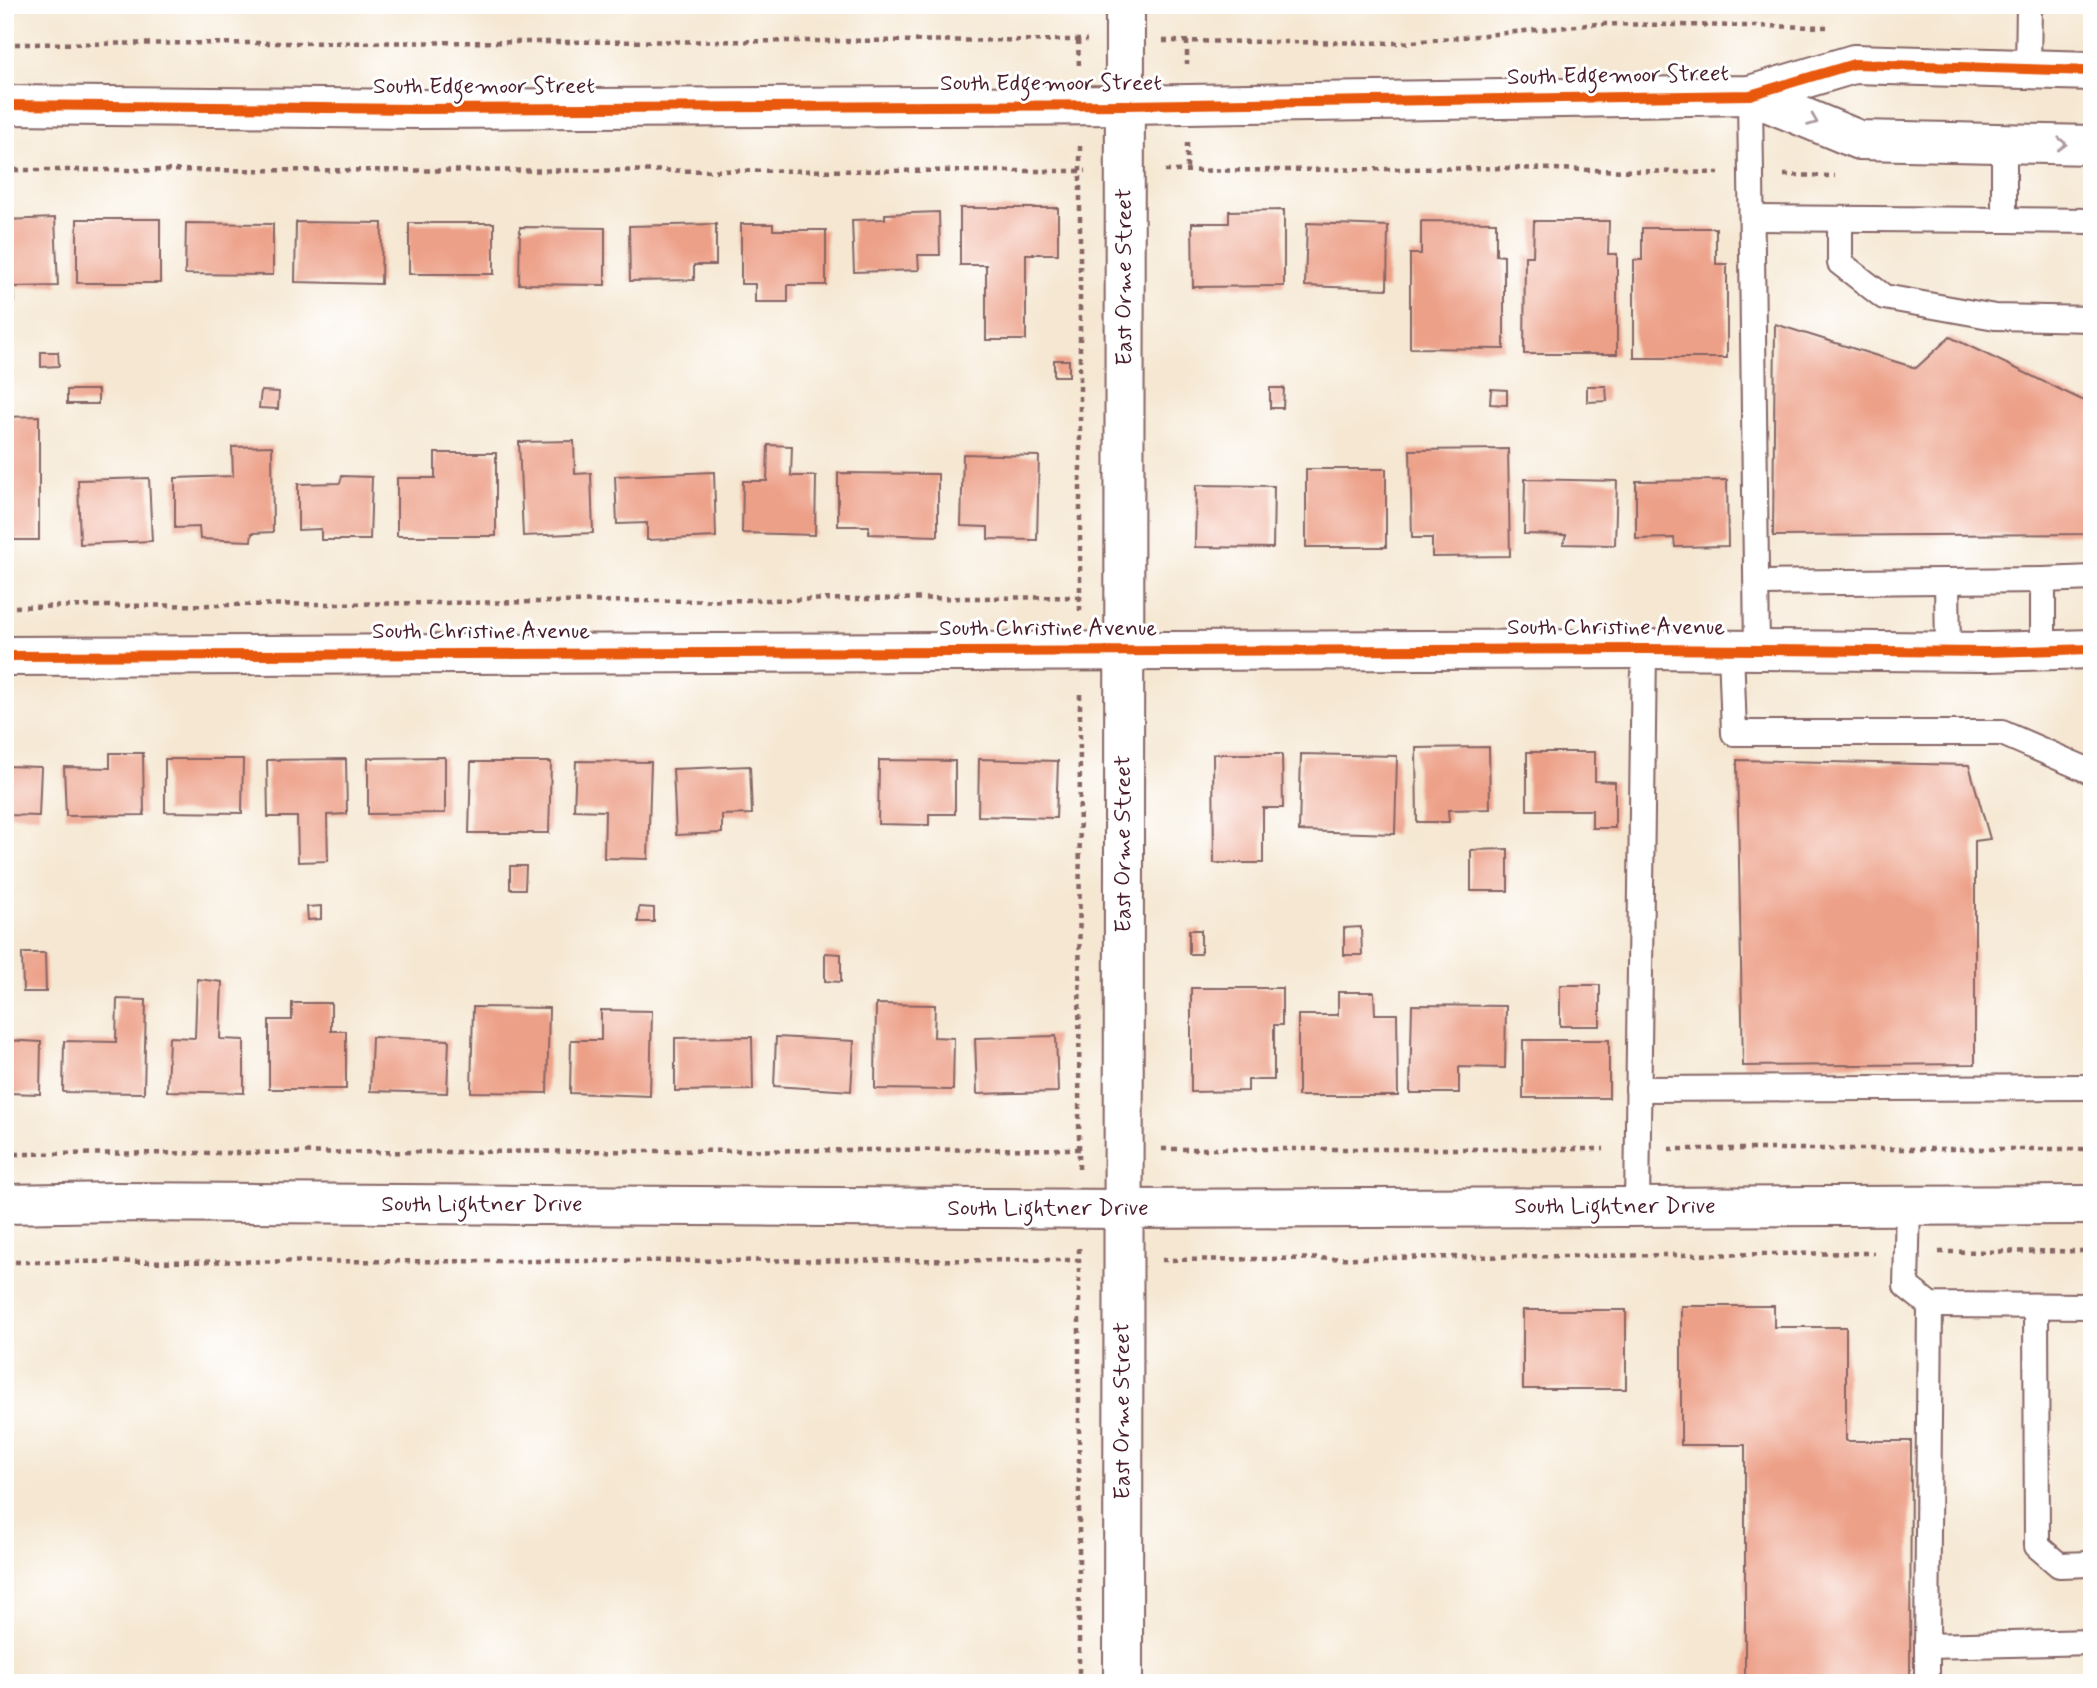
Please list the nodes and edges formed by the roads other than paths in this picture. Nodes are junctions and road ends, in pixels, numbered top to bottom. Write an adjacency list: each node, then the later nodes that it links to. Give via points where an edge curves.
1 (2029, 5): 3 (lane)
2 (1126, 23): 7 (street, East Orme Street)
3 (2028, 69): 4 (street, South Edgemoor Street); 5 (street, South Edgemoor Street, via 1854,64)
4 (2092, 71)
5 (1750, 95): 7 (street, South Edgemoor Street); 8 (street, South Edgemoor Street, one-way to 8, via 1859,140); 10 (lane)
6 (5, 105): 7 (street, South Edgemoor Street, via 433,109)
7 (1126, 105): 22 (street, East Orme Street)
8 (2004, 143): 9 (street, South Edgemoor Street, one-way to 9); 12 (lane)
9 (2092, 145)
10 (1753, 218): 11 (lane); 18 (lane)
11 (1840, 219): 12 (lane); 14 (lane, via 1840,263 1884,297 1995,317)
12 (2004, 220): 13 (lane)
13 (2092, 220)
14 (2092, 319)
15 (2092, 578): 16 (lane)
16 (2043, 580): 17 (lane); 23 (lane)
17 (1947, 582): 18 (lane); 24 (lane)
18 (1757, 583): 20 (lane)
19 (1644, 649): 20 (street, South Christine Avenue); 22 (street, South Christine Avenue); 28 (lane)
20 (1744, 649): 24 (street, South Christine Avenue); 26 (lane, via 1734,733 2002,733)
21 (2092, 649): 23 (street, South Christine Avenue)
22 (1124, 650): 25 (street, South Christine Avenue); 33 (street, East Orme Street)
23 (2043, 650): 24 (street, South Christine Avenue)
24 (1948, 652)
25 (5, 656)
26 (2092, 772)
27 (2092, 1087): 28 (lane)
28 (1638, 1089): 32 (lane)
29 (5, 1204): 33 (street, South Lightner Drive)
30 (2092, 1205): 31 (street, South Lightner Drive)
31 (1908, 1206): 32 (street, South Lightner Drive); 34 (lane, via 1906,1286)
32 (1637, 1207): 33 (street, South Lightner Drive)
33 (1124, 1209): 40 (street, East Orme Street)
34 (1930, 1305): 36 (lane); 39 (lane)
35 (2092, 1306): 36 (lane)
36 (2036, 1307): 37 (lane, via 2037,1546 2059,1565)
37 (2092, 1564)
38 (2092, 1642): 39 (lane)
39 (1927, 1646): 41 (lane)
40 (1123, 1683)
41 (1927, 1683)

